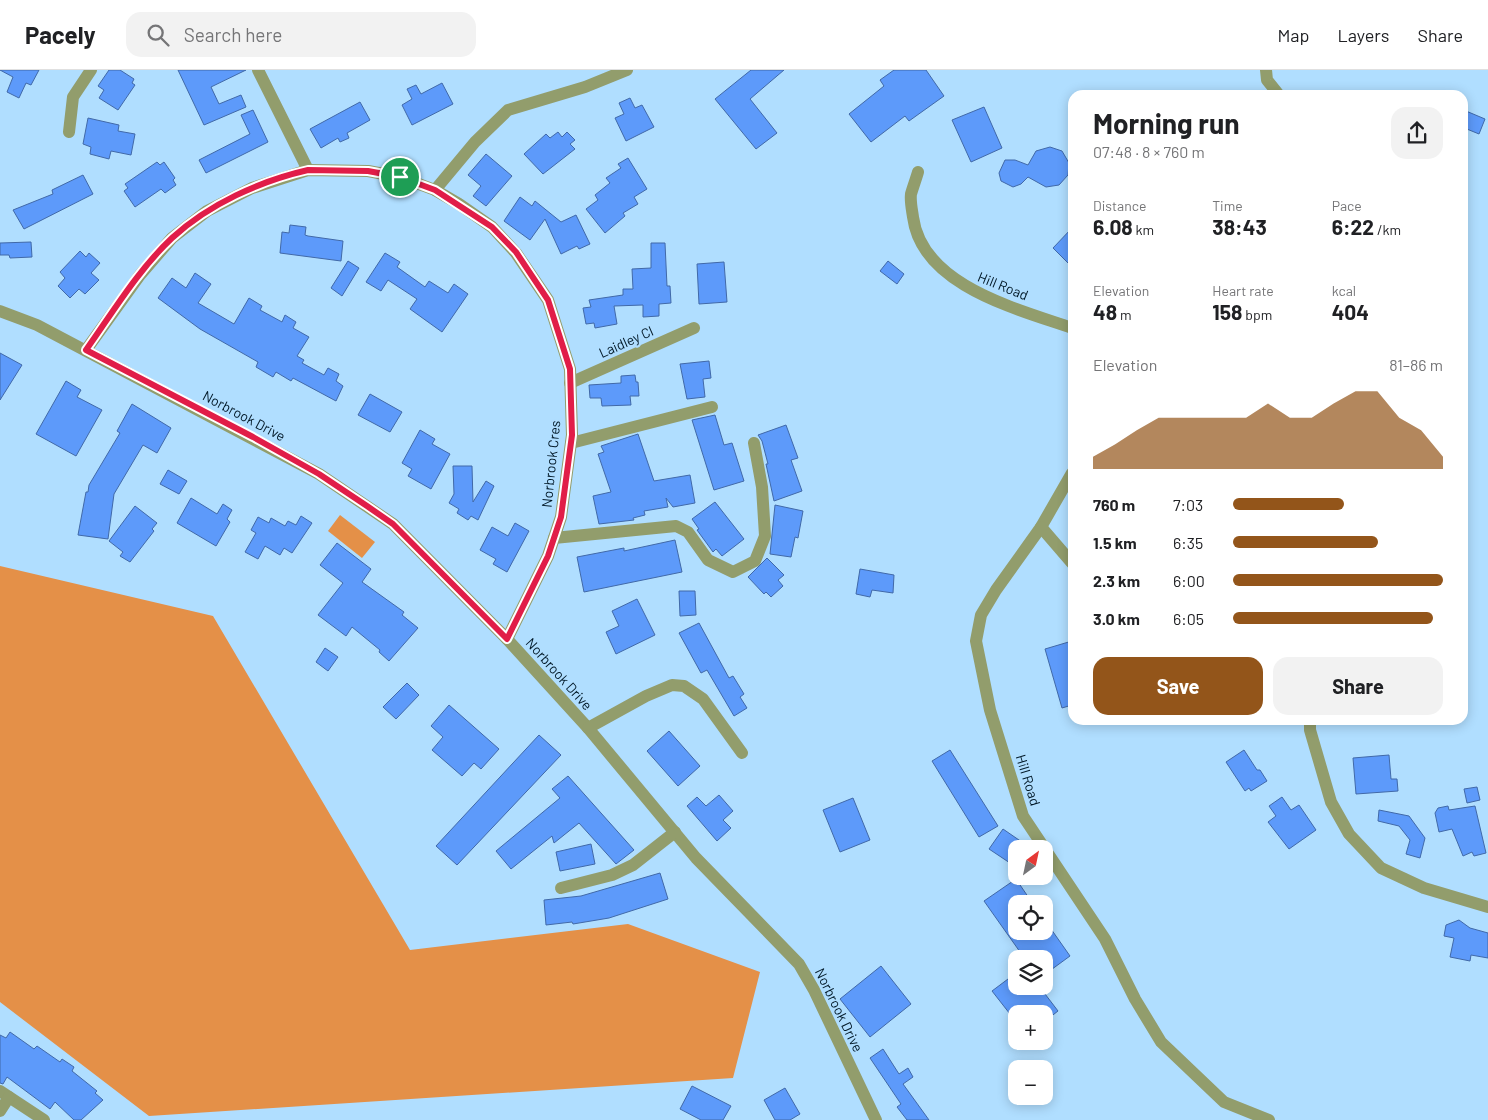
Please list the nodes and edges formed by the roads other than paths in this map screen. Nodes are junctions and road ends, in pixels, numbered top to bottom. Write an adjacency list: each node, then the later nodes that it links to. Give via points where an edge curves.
1 (91, 70): 6 (street, via 73,96)
2 (258, 70): 7 (street)
3 (627, 70): 9 (street, via 585,87 508,110 475,142)
4 (1266, 70): 5 (street, via 1267,80)
5 (1275, 90)
6 (69, 132)
7 (308, 170): 9 (street, Norbrook Cres, via 368,171 400,177); 13 (street, Norbrook Cres, via 252,188 207,211 172,238 140,275)
8 (918, 172): 11 (street, Hill Road, via 911,196 914,227 938,264 976,293)
9 (435, 190): 14 (street, Norbrook Cres, via 492,227 516,252 548,300 570,369)
10 (0, 311): 13 (street, Norbrook Drive, via 37,325)
11 (1068, 327)
12 (694, 328): 14 (street, Laidley Cl)
13 (86, 350): 22 (street, Norbrook Drive, via 253,437 319,474 367,506 393,524)
14 (570, 382): 16 (street, Norbrook Cres)
15 (712, 407): 16 (street)
16 (571, 443): 20 (street, Norbrook Cres, via 561,517)
17 (754, 443): 20 (street, via 762,487 765,536 755,560 732,572 708,560 688,532 676,526)
18 (1068, 481): 19 (street, Hill Road)
19 (1041, 527): 21 (street); 33 (street, Hill Road, via 981,616 976,641 990,710 1023,816 1105,939 1161,1042 1224,1102)
20 (554, 538): 22 (street, Norbrook Cres, via 531,594)
21 (1068, 558)
22 (507, 639): 24 (street, Norbrook Drive)
23 (1310, 725): 28 (street, via 1331,802 1349,834 1382,868 1424,888)
24 (588, 728): 25 (street, via 646,696 672,685 684,686 703,699); 26 (street, Norbrook Drive)
25 (742, 754)
26 (675, 832): 27 (street, via 633,866); 32 (street, Norbrook Drive, via 799,964)
27 (561, 888)
28 (1488, 907)
29 (5, 1094): 30 (street); 31 (street)
30 (0, 1111)
31 (44, 1120)
32 (876, 1120)
33 (1269, 1120)

